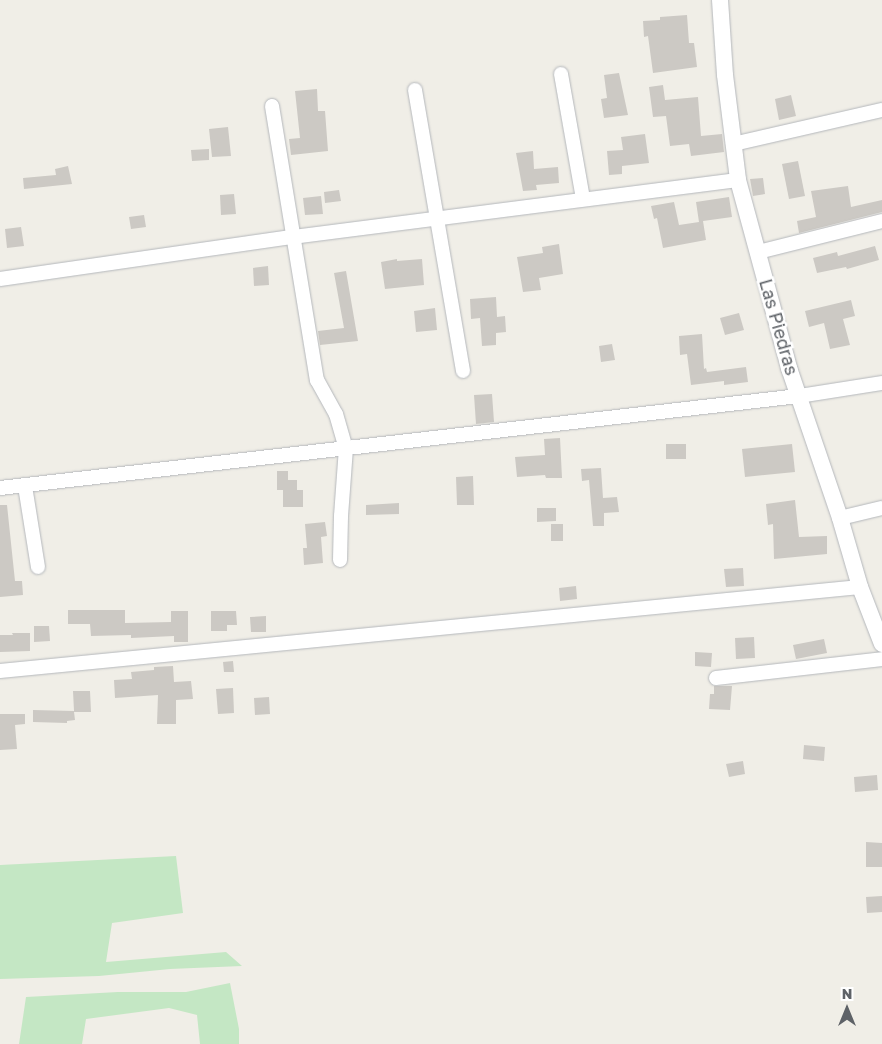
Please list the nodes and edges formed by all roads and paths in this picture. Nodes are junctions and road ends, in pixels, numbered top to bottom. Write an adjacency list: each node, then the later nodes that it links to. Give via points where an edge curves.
1 (720, 0): 6 (street, Las Piedras, via 724,75)
2 (561, 74): 8 (street)
3 (414, 90): 9 (street)
4 (272, 106): 11 (street)
5 (882, 110): 6 (street)
6 (733, 144): 7 (street, Las Piedras)
7 (738, 180): 8 (street); 12 (street, Las Piedras)
8 (583, 200): 9 (street)
9 (437, 219): 11 (street); 14 (street)
10 (882, 221): 12 (street)
11 (293, 237): 13 (street); 17 (street, via 317,380 336,414)
12 (758, 252): 16 (street, Las Piedras)
13 (0, 279)
14 (463, 371)
15 (882, 383): 16 (street)
16 (799, 396): 17 (street); 21 (street, Las Piedras)
17 (346, 448): 18 (street); 22 (street)
18 (25, 486): 19 (street); 23 (street)
19 (0, 488)
20 (882, 508): 21 (street)
21 (840, 518): 24 (street, Las Piedras)
22 (340, 560)
23 (38, 567)
24 (860, 587): 25 (street, Las Piedras); 27 (street)
25 (882, 644)
26 (882, 658): 28 (street)
27 (0, 671)
28 (716, 678)

